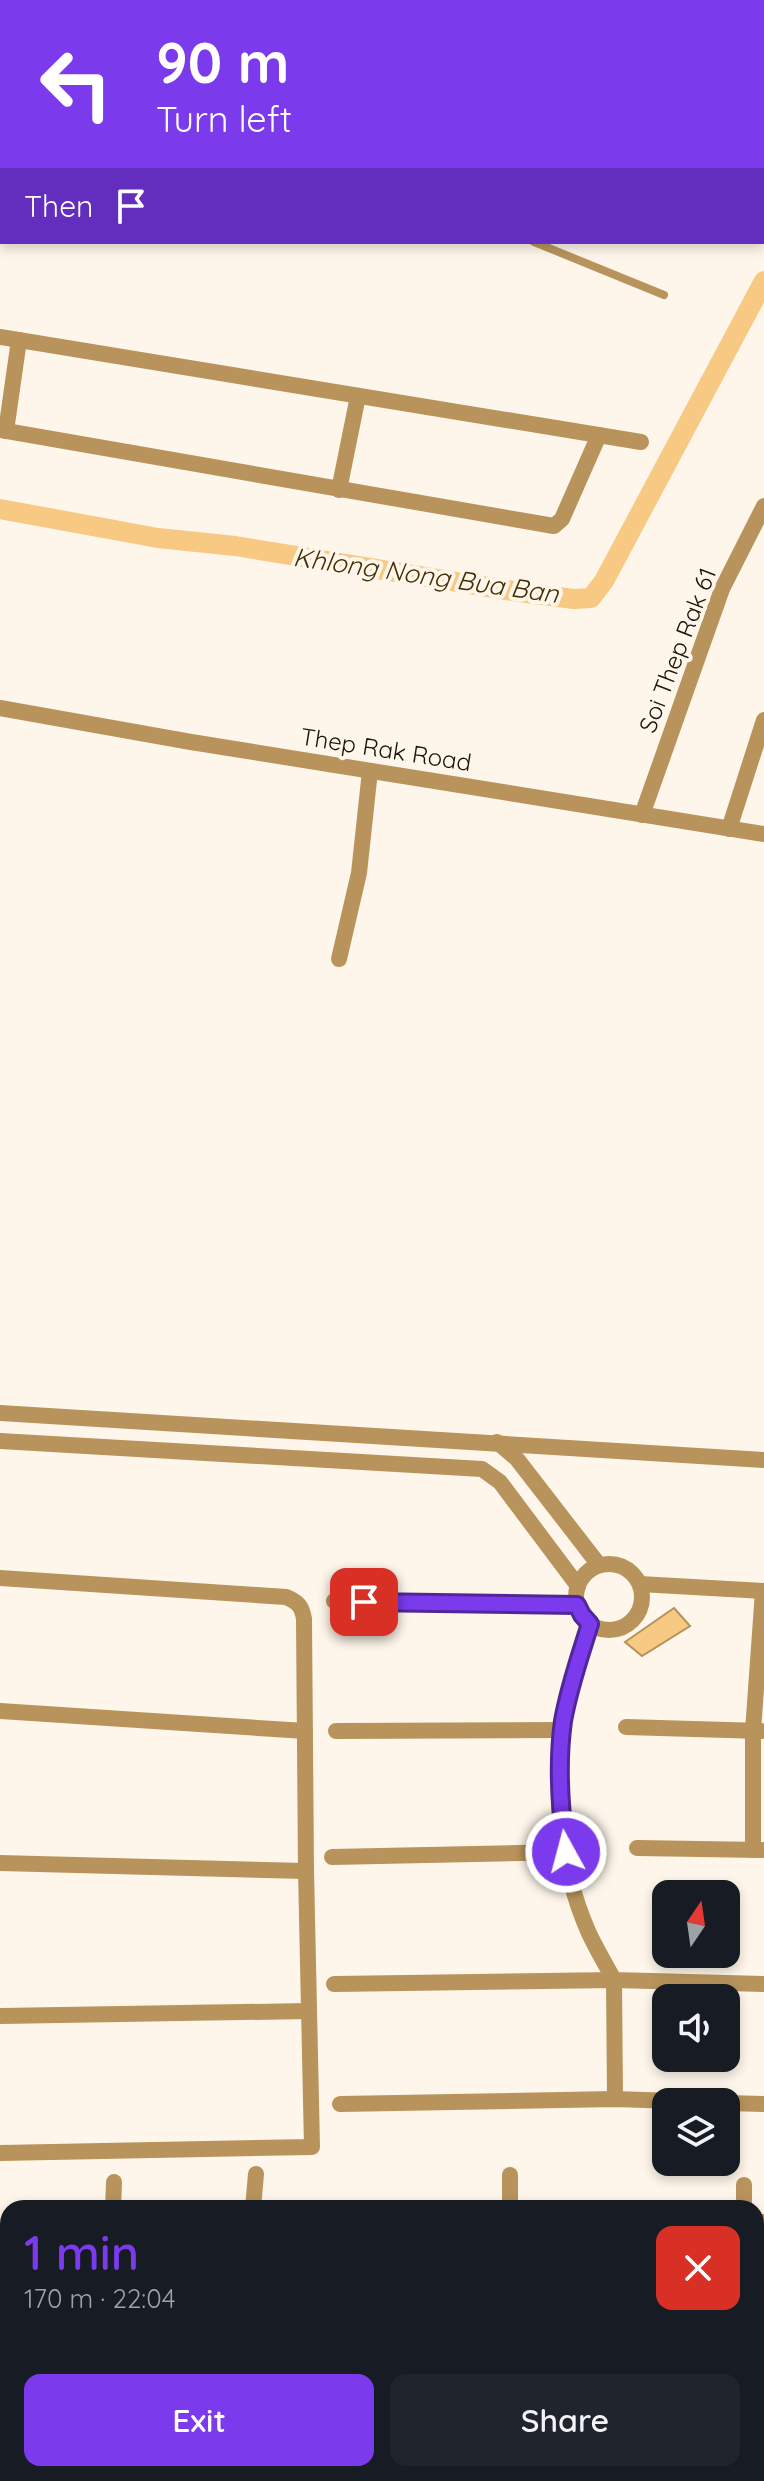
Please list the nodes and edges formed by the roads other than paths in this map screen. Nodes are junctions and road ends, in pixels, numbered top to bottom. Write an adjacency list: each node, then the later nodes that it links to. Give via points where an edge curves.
1 (539, 244): 2 (lane)
2 (664, 295)
3 (0, 337): 4 (street)
4 (19, 340): 5 (street); 6 (street)
5 (358, 396): 7 (street); 9 (street)
6 (3, 431): 9 (street)
7 (599, 435): 8 (street); 9 (street, via 562,519 554,526)
8 (641, 442)
9 (339, 490)
10 (764, 506): 14 (street, Soi Thep Rak 61, via 722,589)
11 (0, 708): 13 (street, Thep Rak Road)
12 (764, 720): 15 (street)
13 (370, 771): 14 (street, Thep Rak Road); 17 (street, via 359,873)
14 (642, 815): 15 (street, Thep Rak Road)
15 (729, 829): 16 (street, Thep Rak Road)
16 (764, 834)
17 (339, 959)
18 (0, 1413): 20 (street)
19 (0, 1441): 22 (street)
20 (497, 1442): 21 (street); 22 (street); 23 (street, via 517,1459)
21 (764, 1460)
22 (482, 1469): 26 (street, via 500,1482)
23 (599, 1565): 25 (street, via 627,1568); 26 (street)
24 (0, 1578): 34 (street, via 296,1601 304,1619)
25 (640, 1584): 27 (street); 30 (street, via 642,1605 630,1622 611,1630)
26 (578, 1586): 29 (street)
27 (764, 1591): 36 (street)
28 (334, 1601): 29 (street)
29 (577, 1605): 30 (street)
30 (590, 1624): 33 (street)
31 (0, 1711): 34 (street)
32 (626, 1727): 36 (street)
33 (562, 1730): 35 (street); 39 (street, via 560,1794)
34 (305, 1731): 42 (street)
35 (336, 1731)
36 (758, 1731): 38 (street)
37 (637, 1848): 38 (street)
38 (759, 1850)
39 (566, 1852): 40 (street); 43 (street, via 588,1931)
40 (332, 1857)
41 (0, 1863): 42 (street)
42 (306, 1871): 46 (street)
43 (614, 1980): 44 (street); 45 (street); 48 (street)
44 (334, 1984)
45 (764, 1984)
46 (309, 2011): 47 (street); 53 (street, via 312,2147)
47 (0, 2016)
48 (615, 2099): 49 (street); 51 (street)
49 (652, 2100)
50 (740, 2103): 52 (street)
51 (340, 2104)
52 (764, 2104)
53 (0, 2153)
54 (256, 2174): 59 (street)
55 (510, 2175): 60 (street)
56 (114, 2182): 58 (street)
57 (744, 2185): 61 (street)
58 (113, 2200)
59 (254, 2200)
60 (510, 2200)
61 (744, 2200)

